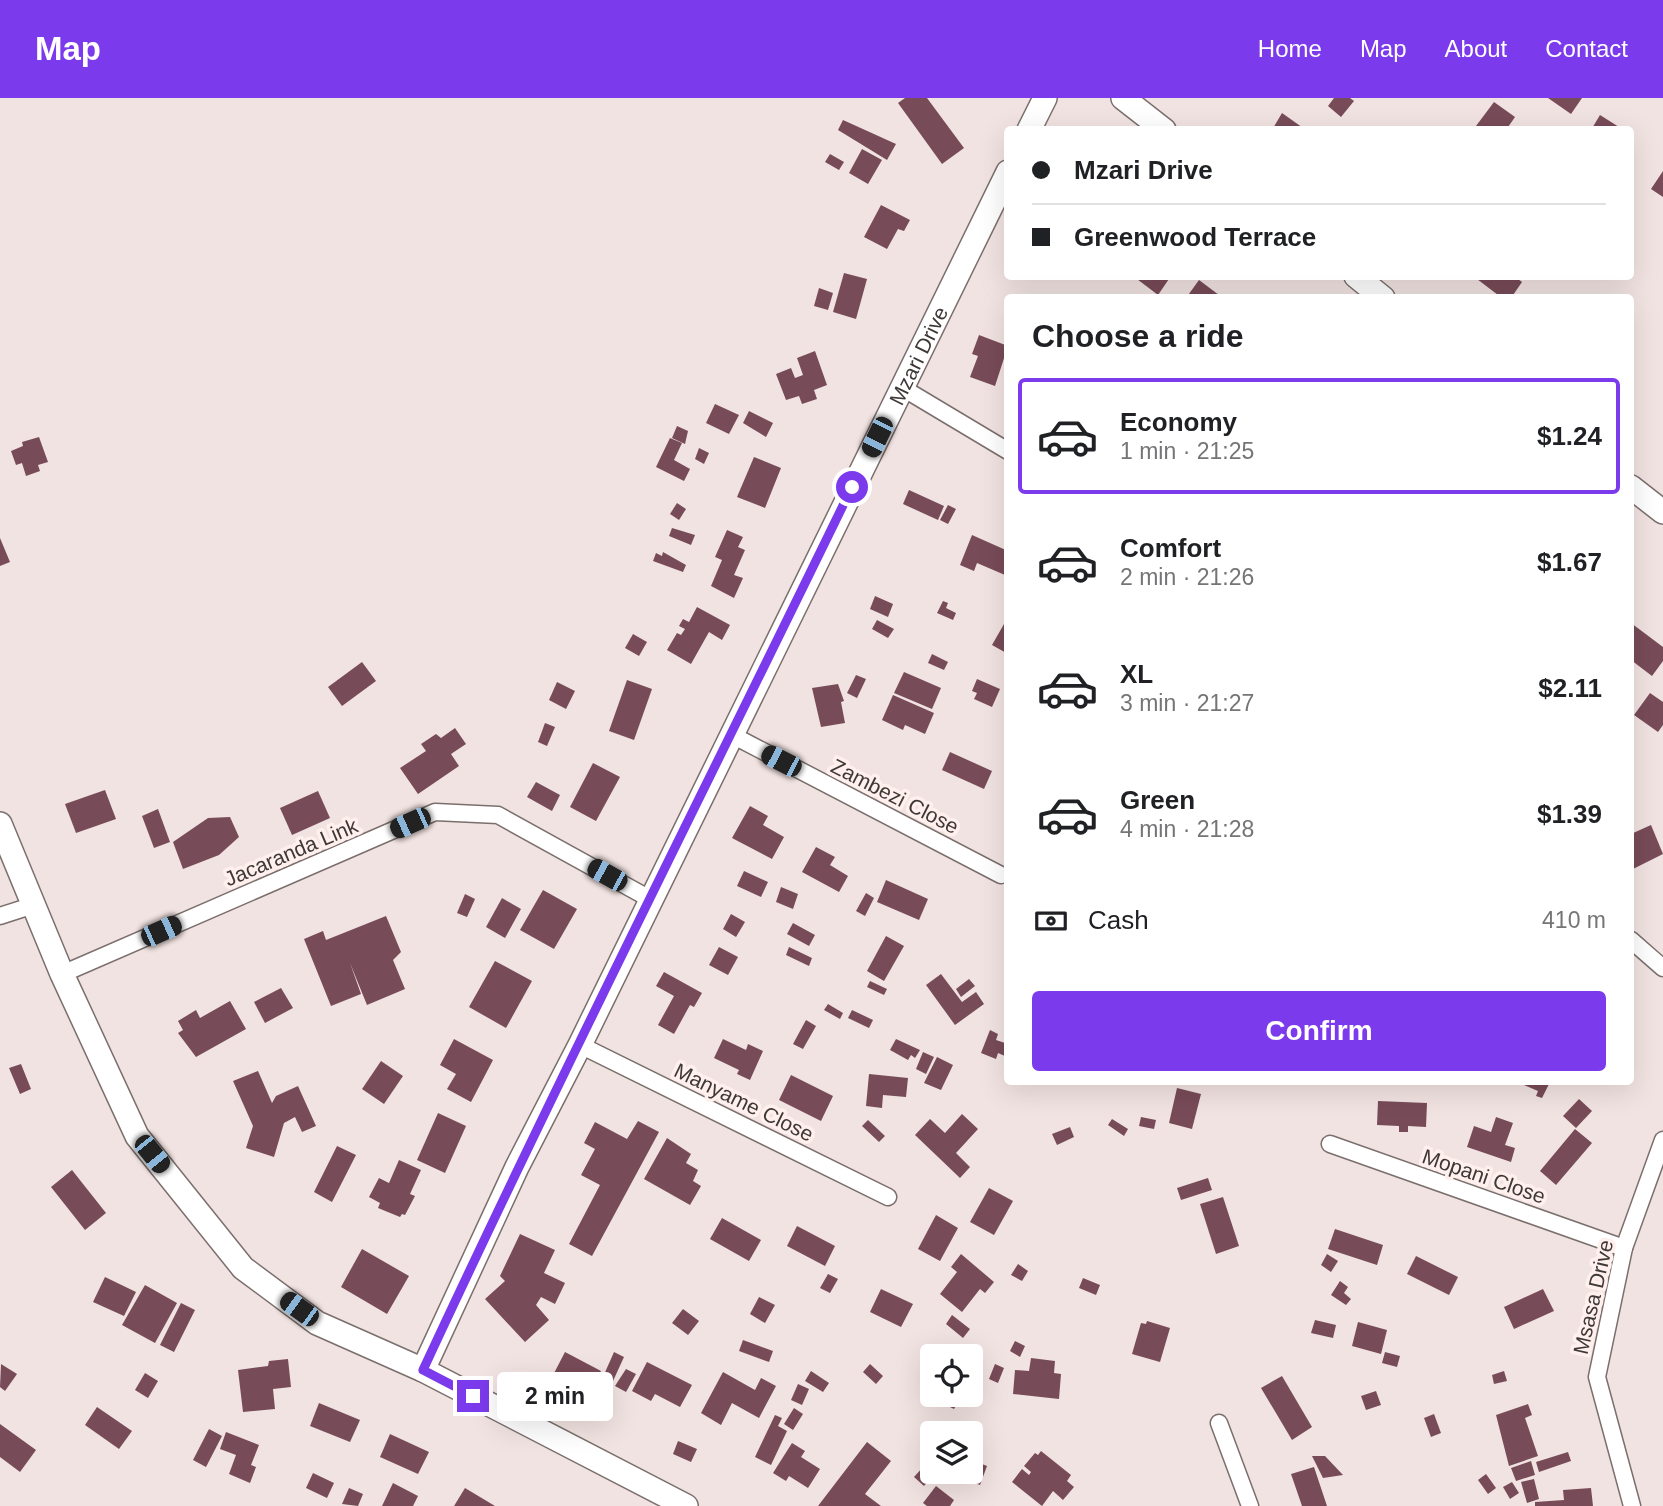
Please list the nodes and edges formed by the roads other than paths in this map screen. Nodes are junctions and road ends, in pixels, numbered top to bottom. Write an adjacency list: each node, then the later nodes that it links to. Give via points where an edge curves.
1 (1045, 98): 3 (street)
2 (1123, 98): 4 (street)
3 (1031, 126)
4 (1159, 126)
5 (1004, 180): 8 (street, Mzari Drive)
6 (1361, 280): 7 (street)
7 (1378, 294)
8 (901, 387): 9 (street); 12 (street, Mzari Drive)
9 (1004, 449)
10 (1634, 490): 11 (street)
11 (1663, 512)
12 (732, 735): 14 (street, Zambezi Close); 15 (street, Mzari Drive)
13 (0, 824): 16 (street)
14 (1001, 876)
15 (650, 899): 20 (street, Jacaranda Link, via 498,815 435,812); 21 (street, Mzari Drive)
16 (34, 905): 17 (street); 20 (street)
17 (0, 916)
18 (1634, 943): 19 (street)
19 (1663, 968)
20 (62, 974): 26 (street, via 137,1136 243,1268 317,1323)
21 (580, 1045): 24 (street, Manyame Close); 26 (street, Mzari Drive, via 517,1167)
22 (1663, 1140): 25 (street, Msasa Drive)
23 (1330, 1144): 25 (street, Mopani Close)
24 (888, 1197)
25 (1624, 1248): 30 (street, Msasa Drive, via 1597,1377)
26 (423, 1370): 28 (street)
27 (1219, 1423): 29 (street)
28 (685, 1506)
29 (1250, 1506)
30 (1632, 1506)

